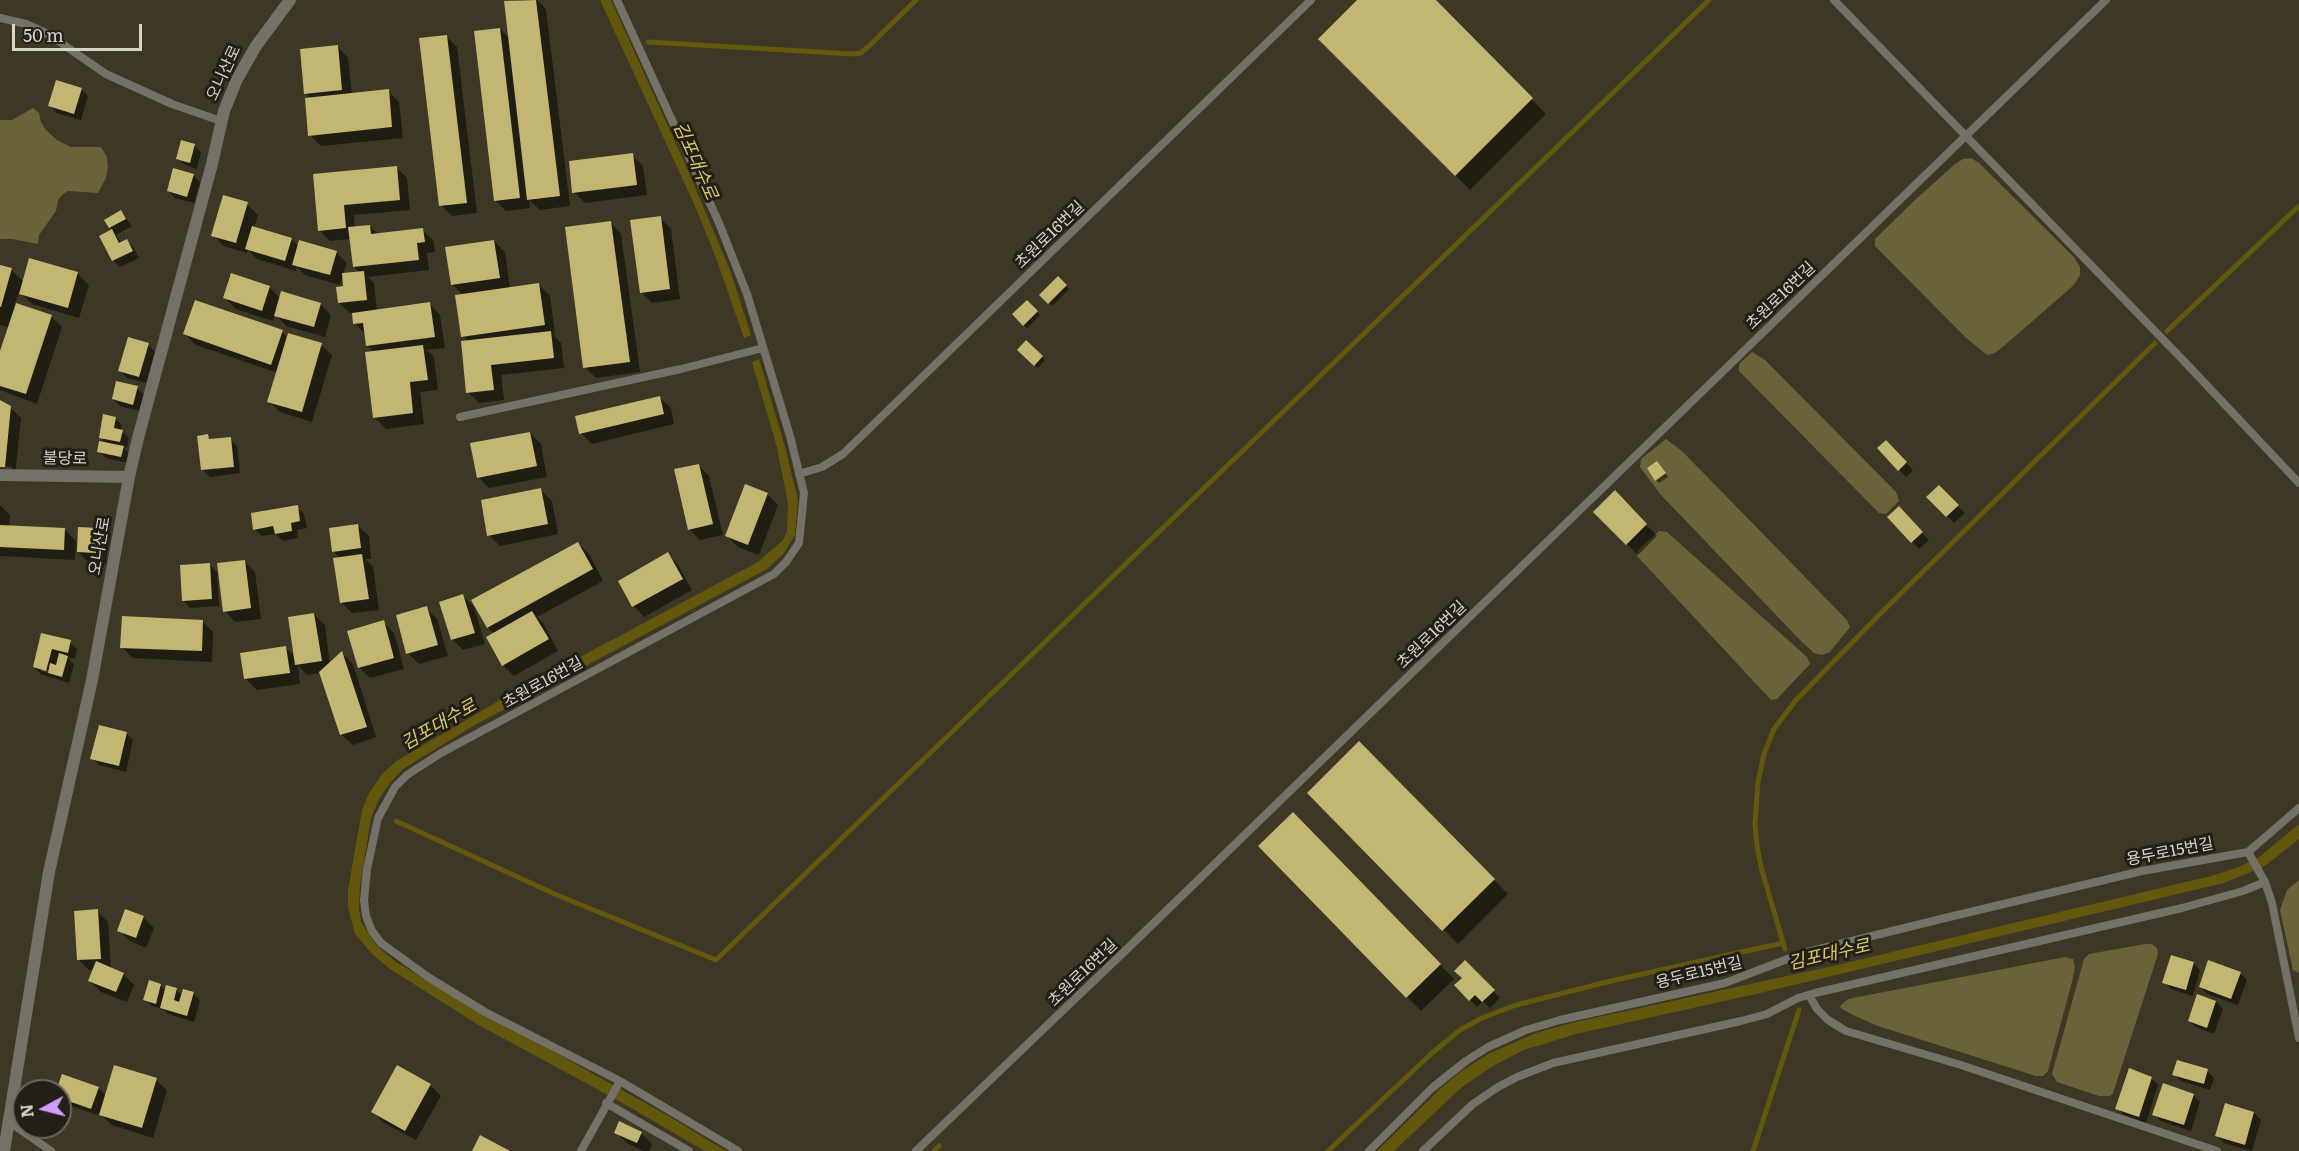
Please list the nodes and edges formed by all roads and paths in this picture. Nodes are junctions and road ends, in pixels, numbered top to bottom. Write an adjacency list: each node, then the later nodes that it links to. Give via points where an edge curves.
1 (290, 0): 7 (street, 오니산로, via 237,79)
2 (617, 0): 9 (lane, 초원로16번길, via 719,223)
3 (1311, 0): 11 (lane, 초원로16번길, via 843,454 822,467)
4 (1834, 0): 8 (lane)
5 (2106, 0): 8 (lane, 초원로16번길)
6 (0, 18): 7 (lane, via 48,34 106,74)
7 (221, 121): 13 (street, 오니산로)
8 (1965, 136): 14 (lane); 28 (lane, 초원로16번길)
9 (763, 348): 10 (lane); 11 (lane, 초원로16번길)
10 (460, 417)
11 (799, 474): 20 (lane, 초원로16번길, via 804,494 799,543 774,574 441,753 407,775 378,818 364,900 366,916 381,943 485,1012)
12 (0, 475): 13 (street, 불당로)
13 (129, 477): 22 (street, 오니산로, via 92,681 49,872)
14 (2299, 483)
15 (2299, 808): 16 (lane)
16 (2249, 854): 17 (lane); 29 (lane, 용두로15번길, via 2142,871 1945,918 1803,953 1725,983 1526,1030 1466,1060)
17 (2263, 879): 18 (lane, via 2243,891 2182,908); 19 (lane, via 2272,903)
18 (1809, 995): 30 (lane, via 1758,1016 1533,1070 1473,1104); 31 (lane, via 1828,1020 1846,1031 1961,1065)
19 (2299, 1038)
20 (620, 1081): 21 (lane); 27 (lane, 초원로16번길)
21 (606, 1103): 25 (lane); 26 (lane)
22 (8, 1121): 23 (street, 오니산로); 24 (lane)
23 (6, 1148)
24 (51, 1151)
25 (580, 1151)
26 (689, 1151)
27 (738, 1151)
28 (916, 1151)
29 (1369, 1151)
30 (1423, 1151)
31 (2217, 1151)

